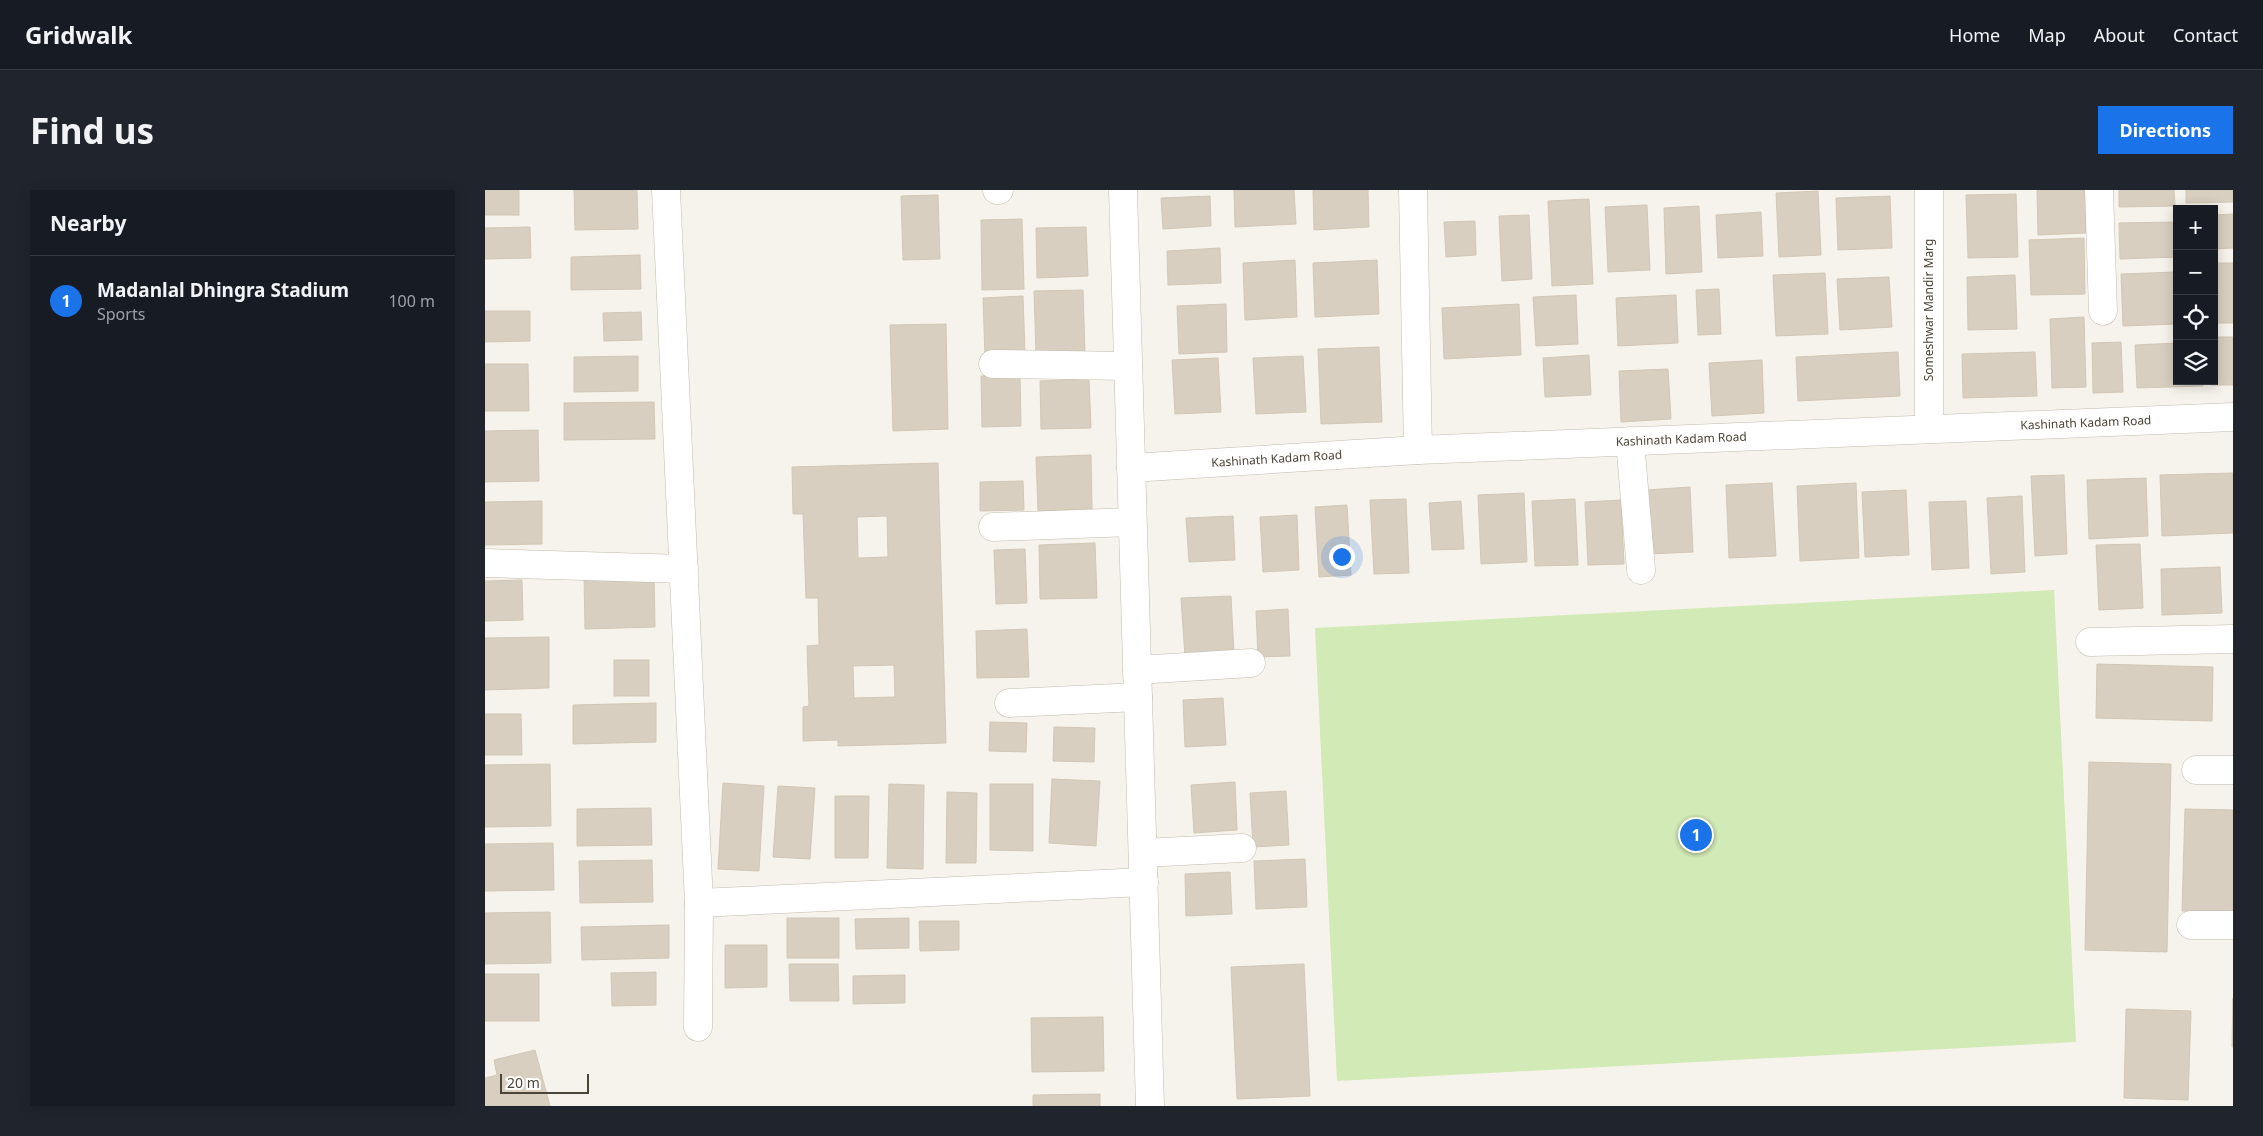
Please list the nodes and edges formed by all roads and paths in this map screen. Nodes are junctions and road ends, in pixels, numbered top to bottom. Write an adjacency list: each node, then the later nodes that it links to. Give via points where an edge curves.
1 (666, 190): 17 (street)
2 (1123, 190): 8 (street)
3 (1413, 190): 12 (street)
4 (1929, 190): 10 (street, Someshwar Mandir Marg)
5 (2099, 190): 6 (street)
6 (2103, 311)
7 (993, 364): 8 (street)
8 (1128, 366): 13 (street)
9 (2233, 416): 10 (street, Kashinath Kadam Road)
10 (1929, 429): 11 (street, Kashinath Kadam Road)
11 (1631, 441): 12 (street, Kashinath Kadam Road); 18 (street)
12 (1418, 450): 13 (street, Kashinath Kadam Road)
13 (1131, 468): 14 (street)
14 (1133, 522): 15 (street); 22 (street)
15 (993, 527)
16 (485, 563): 17 (street)
17 (683, 569): 30 (street)
18 (1641, 570)
19 (2233, 639): 20 (street)
20 (2091, 642)
21 (1251, 663): 22 (street)
22 (1137, 670): 23 (street)
23 (1138, 697): 24 (street); 28 (street)
24 (1009, 703)
25 (2196, 770): 26 (street)
26 (2233, 770)
27 (1242, 848): 28 (street)
28 (1143, 853): 29 (street)
29 (1144, 882): 30 (street); 34 (street)
30 (699, 903): 33 (street)
31 (2191, 925): 32 (street)
32 (2233, 925)
33 (698, 1027)
34 (1150, 1106)

